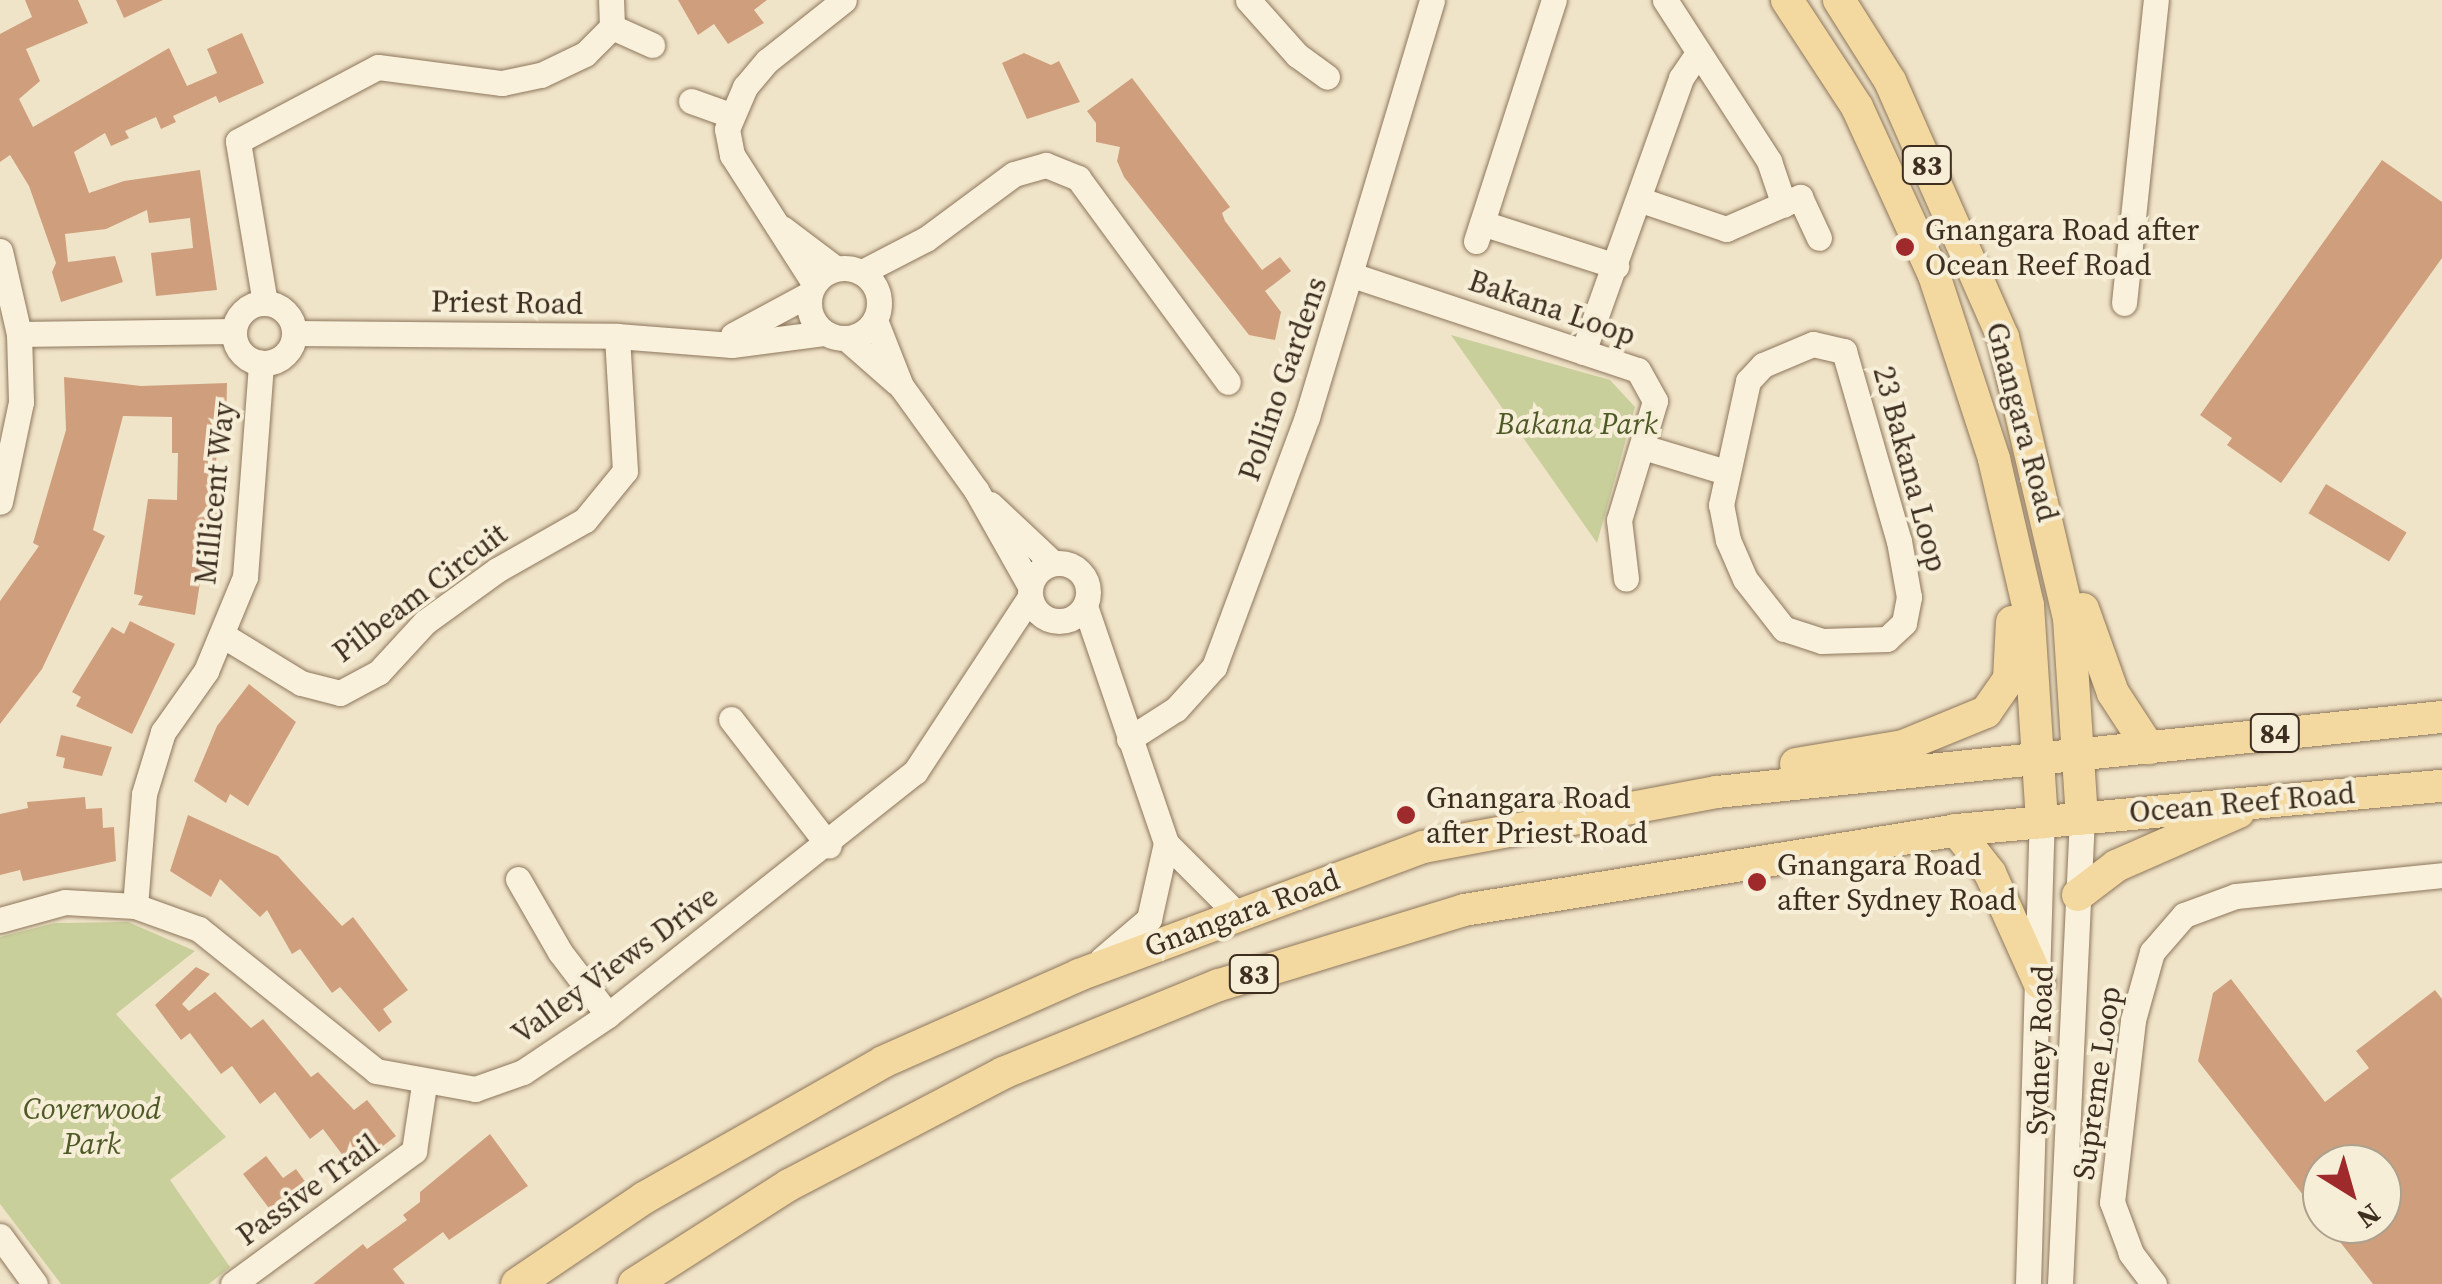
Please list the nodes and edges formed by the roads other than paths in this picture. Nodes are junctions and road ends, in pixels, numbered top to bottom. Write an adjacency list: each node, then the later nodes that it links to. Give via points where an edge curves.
1 (612, 0): 10 (street)
2 (844, 0): 15 (street, via 768,61)
3 (1248, 0): 13 (street)
4 (1432, 0): 23 (street, Pollino Gardens)
5 (1554, 0): 21 (street, via 1479,232)
6 (1665, 0): 12 (street)
7 (1787, 0): 40 (main road, Gnangara Road / 83, via 1857,107 1934,275)
8 (1838, 0): 44 (main road, Gnangara Road / 83, via 1890,81 2004,337)
9 (2156, 0): 26 (street)
10 (612, 27): 11 (street); 27 (street, via 584,54 540,75 502,83 378,67 238,141)
11 (652, 44)
12 (1698, 53): 16 (street, via 1681,78); 17 (street, via 1769,161)
13 (1327, 76)
14 (691, 101): 15 (street)
15 (730, 115): 24 (street, via 732,155)
16 (1641, 200): 17 (street, via 1726,229); 21 (street)
17 (1784, 205): 18 (street, via 1800,198)
18 (1819, 238)
19 (926, 239): 22 (street); 25 (street); 37 (street, via 1014,174 1046,165 1078,178)
20 (0, 251): 31 (street)
21 (1616, 266): 35 (street)
22 (862, 272): 24 (street); 25 (street)
23 (1352, 275): 35 (street, Bakana Loop); 53 (street, Pollino Gardens, via 1308,417 1214,667 1176,708)
24 (820, 281): 33 (street, via 812,318); 34 (street, Priest Road)
25 (878, 294): 28 (street)
26 (2124, 302)
27 (265, 303): 29 (street, via 244,311); 30 (street, via 286,312)
28 (874, 320): 33 (street); 38 (street)
29 (234, 331): 31 (street); 36 (street, via 241,352)
30 (294, 333): 32 (street, Priest Road); 36 (street, via 280,358)
31 (19, 334): 43 (street, via 22,402)
32 (616, 336): 34 (street, Priest Road); 49 (street, Pilbeam Circuit, via 625,471 585,520 497,570 425,622 379,672 340,693 300,683)
33 (836, 336): 34 (street, Priest Road, via 732,346); 38 (street)
34 (719, 340)
35 (1583, 352): 39 (street, Bakana Loop, via 1638,370 1650,384 1655,401)
36 (261, 363): 49 (street, Millicent Way, via 245,577)
37 (1228, 382)
38 (901, 386): 42 (street)
39 (1643, 447): 41 (street); 46 (street, Bakana Loop, via 1619,520)
40 (1994, 459): 56 (main road, Gnangara Road / 83, via 2028,606); 58 (main road, 83, via 2015,651 2009,680 1986,712 1902,746 1796,764)
41 (1726, 472): 41 (street, 23 Bakana Loop, via 1721,505 1728,540 1745,580 1784,629 1822,641 1887,638 1904,623 1909,597 1900,541 1844,351 1813,344 1763,365 1748,381)
42 (976, 490): 45 (street); 47 (street)
43 (0, 502)
44 (2056, 550): 54 (main road, via 2113,693); 55 (main road, Gnangara Road / 83)
45 (1052, 563): 47 (street); 48 (street, via 1083,574)
46 (1626, 578)
47 (1040, 605): 48 (street); 50 (street); 64 (street, Valley Views Drive, via 985,669 915,772)
48 (1085, 606): 50 (street)
49 (224, 636): 68 (street, Millicent Way, via 163,732 144,794)
50 (1103, 661): 53 (street)
51 (2442, 717): 54 (main road, Ocean Reef Road / 84)
52 (731, 719): 64 (street)
53 (1129, 740): 63 (street)
54 (2149, 748): 55 (main road, Ocean Reef Road / 84)
55 (2081, 754): 56 (main road, Ocean Reef Road / 84); 60 (main road, Gnangara Road / 83)
56 (2040, 760): 58 (main road, Gnangara Road / 84); 61 (main road, Gnangara Road)
57 (2442, 786): 59 (main road, Ocean Reef Road / 84)
58 (1717, 792): 69 (main road, Gnangara Road / 83, via 1442,842)
59 (2271, 799): 60 (main road, Ocean Reef Road / 84); 67 (main road, via 2116,866)
60 (2082, 818): 61 (main road, Ocean Reef Road / 83); 67 (street, Sydney Road)
61 (2042, 823): 62 (main road, Gnangara Road / 83); 72 (street, Sydney Road)
62 (1956, 830): 72 (main road, via 1990,873); 79 (main road, Gnangara Road / 83, via 1464,910 1220,985 1003,1073 788,1185)
63 (1166, 844): 69 (street); 71 (street, via 1150,919)
64 (829, 846): 73 (street, Valley Views Drive)
65 (2442, 875): 82 (street, Supreme Loop, via 2236,896 2184,915 2152,952 2133,1020 2112,1202 2131,1253)
66 (518, 878): 73 (street, via 560,952)
67 (2078, 895): 81 (street, Sydney Road)
68 (135, 906): 70 (street, Valley Views Drive, via 65,902); 74 (street, Valley Views Drive, via 199,929 342,1049 376,1071)
69 (1236, 914): 71 (main road, Gnangara Road / 83)
70 (0, 920)
71 (1079, 974): 78 (main road, Gnangara Road / 83, via 884,1062 772,1122)
72 (2039, 982): 80 (street, Sydney Road)
73 (608, 1016): 74 (street, Valley Views Drive, via 523,1072 475,1089)
74 (424, 1085): 77 (street, Passive Trail, via 414,1151)
75 (0, 1236): 76 (street)
76 (35, 1284)
77 (233, 1284)
78 (516, 1284)
79 (634, 1284)
80 (2028, 1284)
81 (2060, 1284)
82 (2154, 1284)

